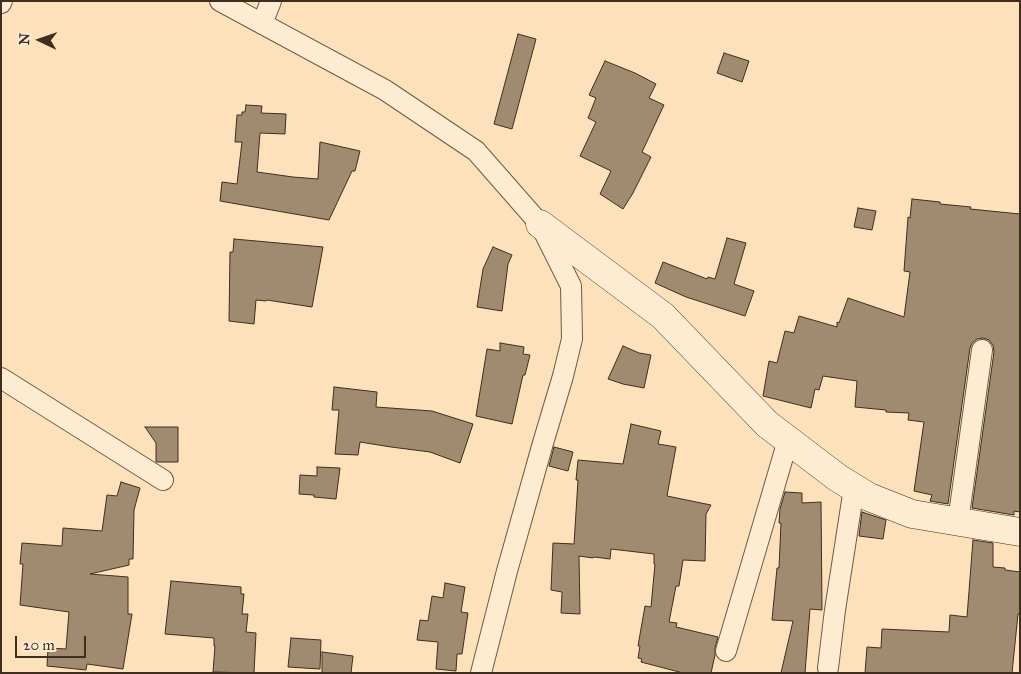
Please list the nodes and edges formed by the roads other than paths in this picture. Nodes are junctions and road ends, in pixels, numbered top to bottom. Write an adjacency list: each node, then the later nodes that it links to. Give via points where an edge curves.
1 (220, 1): 3 (street)
2 (270, 1): 3 (street)
3 (262, 24): 4 (street, via 385,90 476,151)
4 (540, 224): 7 (street, via 663,316 767,424); 14 (street, via 570,286 572,339)
5 (982, 350): 10 (street)
6 (1, 378): 8 (street)
7 (788, 440): 9 (street); 12 (street)
8 (163, 480)
9 (854, 488): 10 (street, via 912,514); 13 (street)
10 (958, 522): 11 (street)
11 (1020, 532)
12 (726, 651)
13 (828, 668)
14 (481, 673)

